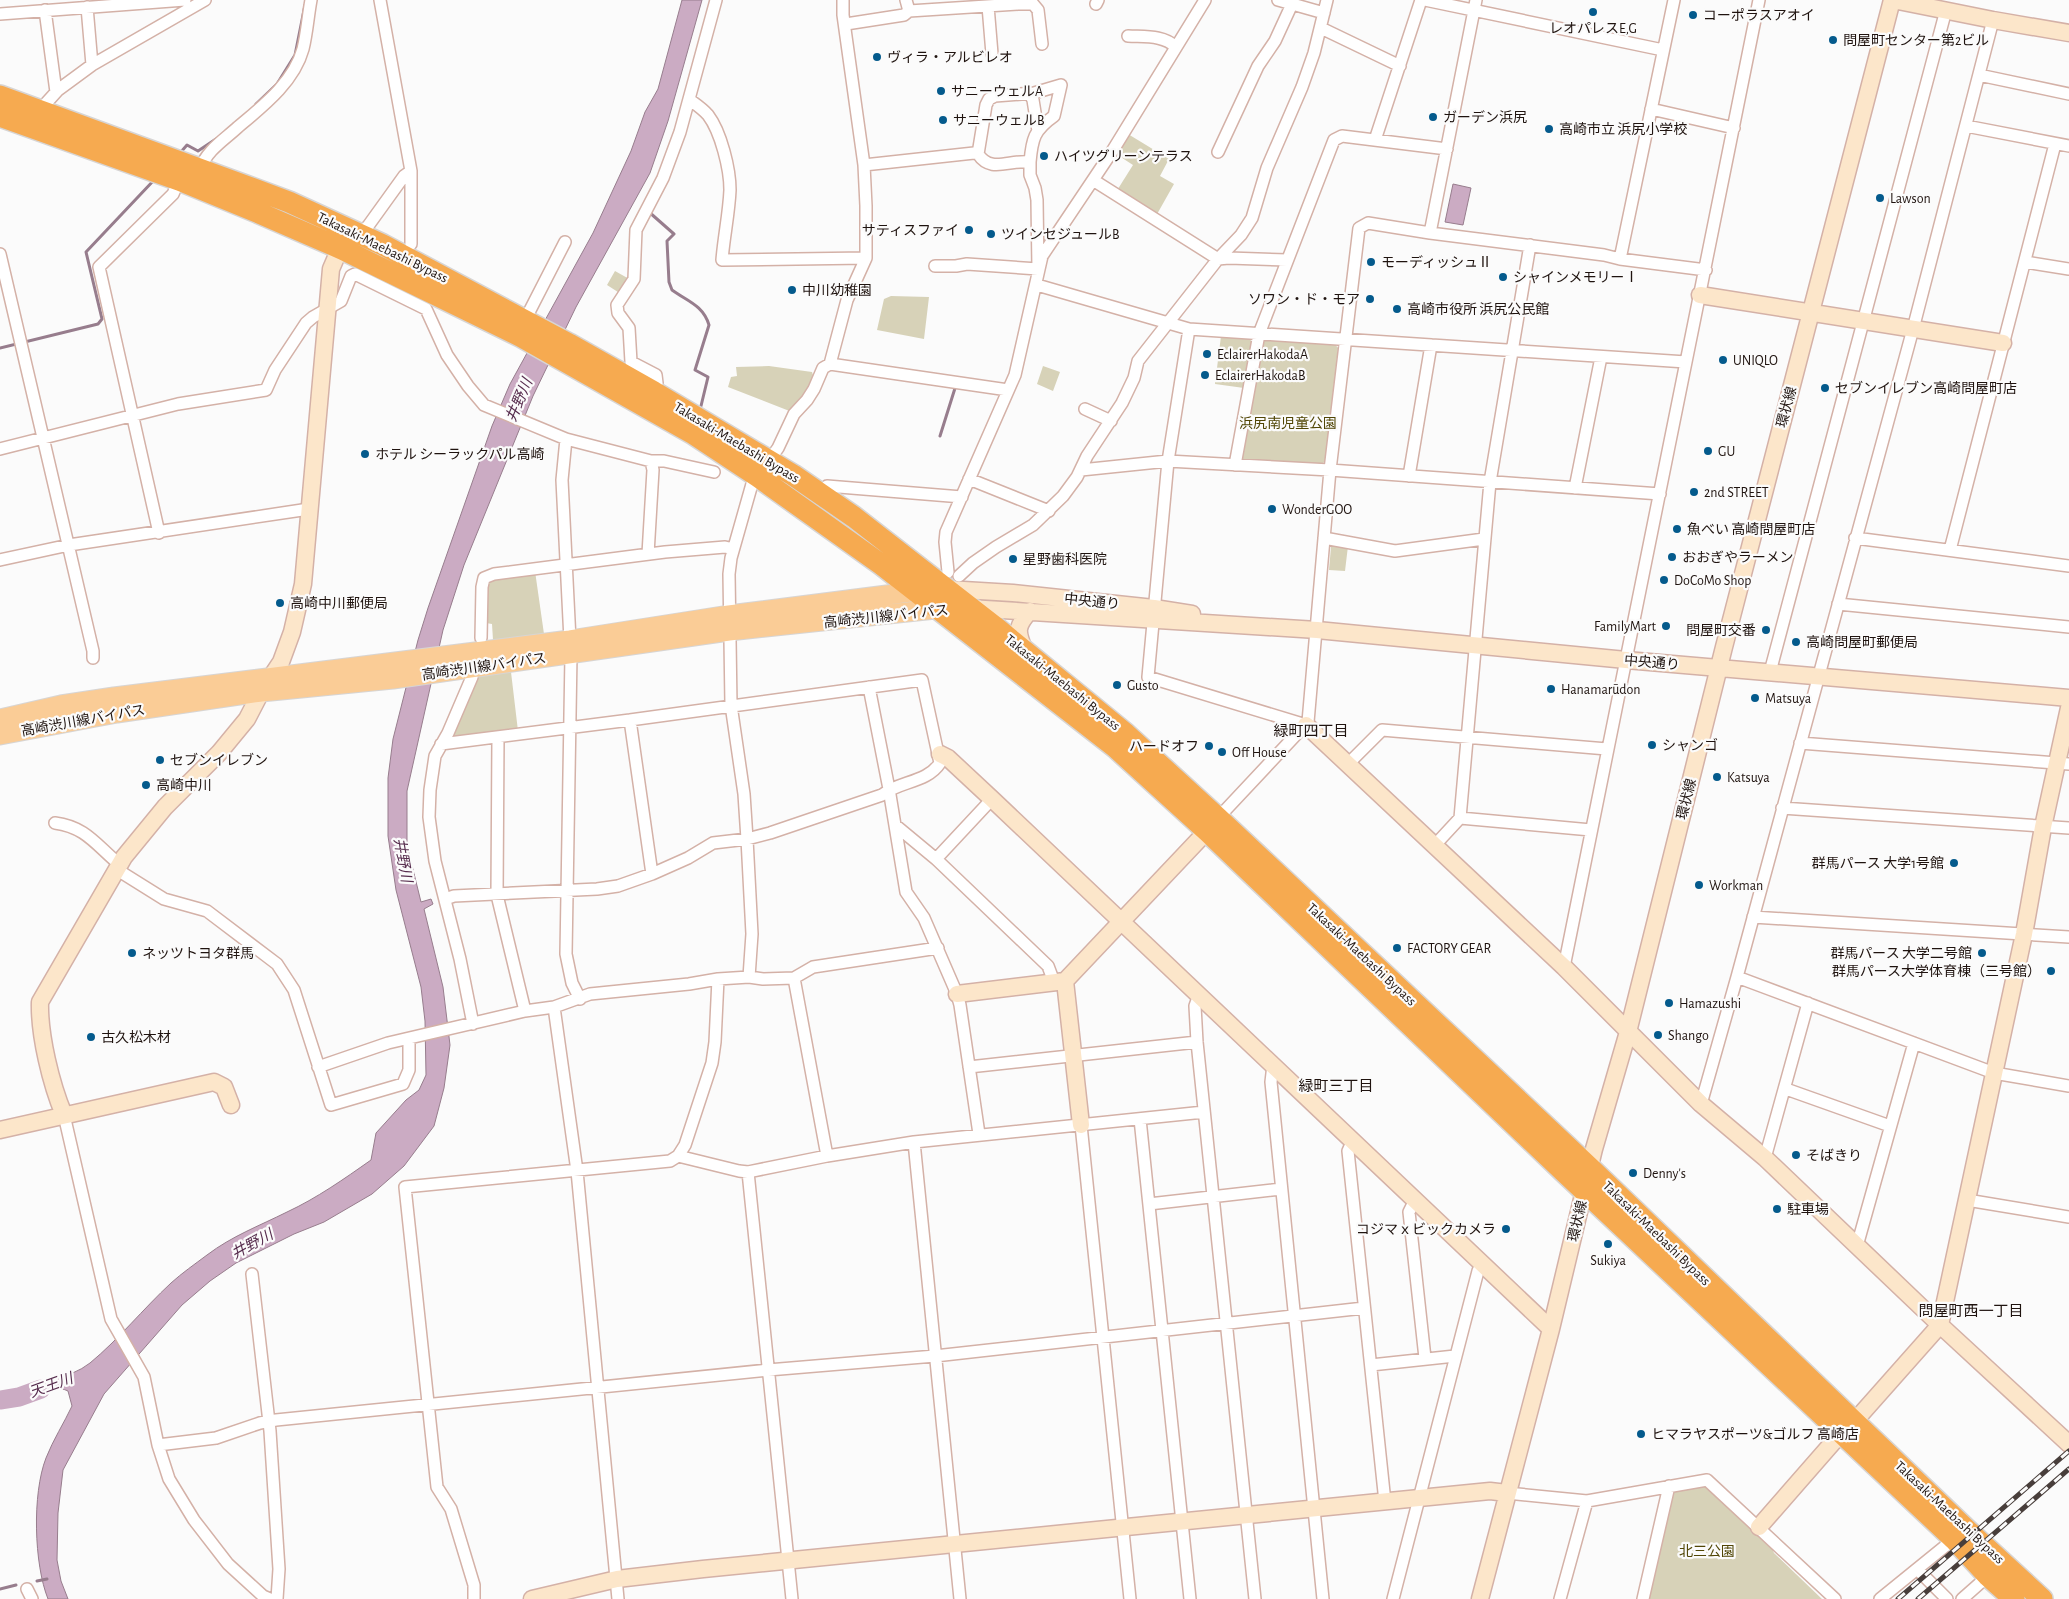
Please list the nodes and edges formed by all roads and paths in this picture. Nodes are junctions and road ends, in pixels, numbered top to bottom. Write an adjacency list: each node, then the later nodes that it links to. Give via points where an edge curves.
1 (185, 0): 15 (street)
2 (206, 0): 36 (street)
3 (311, 0): 58 (street, via 302,50 291,73 263,106 207,154)
4 (380, 0): 59 (street)
5 (716, 0): 43 (street)
6 (843, 0): 28 (street)
7 (1205, 0): 33 (street)
8 (1278, 0): 18 (street)
9 (1328, 0): 25 (street)
10 (1421, 0): 37 (street)
11 (1425, 0): 21 (street)
12 (1674, 0): 34 (street)
13 (1759, 0): 48 (street)
14 (1892, 0): 24 (street); 81 (street, 環状線)
15 (131, 2): 22 (street)
16 (1018, 2): 20 (street); 32 (street, via 1033,4 1038,10)
17 (58, 4): 22 (street); 23 (street)
18 (1292, 4): 25 (street); 54 (street, via 1275,41 1258,66)
19 (908, 6): 20 (street); 28 (street, via 904,15)
20 (988, 6): 35 (street)
21 (1475, 6): 34 (street); 53 (street)
22 (87, 7): 36 (street)
23 (45, 10): 26 (street); 39 (street)
24 (1946, 10): 27 (street); 82 (street)
25 (1324, 13): 29 (street)
26 (0, 14)
27 (1993, 20): 30 (street); 38 (street)
28 (846, 24): 57 (street)
29 (1321, 28): 37 (street); 70 (street, via 1252,218)
30 (2069, 33)
31 (1128, 36): 33 (street, via 1162,38)
32 (1042, 44)
33 (1176, 47): 61 (street)
34 (1663, 50): 44 (street)
35 (992, 54)
36 (92, 65): 39 (street)
37 (1400, 66): 50 (street)
38 (1979, 75): 41 (street); 47 (street)
39 (56, 92): 45 (street)
40 (1030, 94): 49 (street); 49 (street, via 1061,85 1054,116); 55 (street, via 990,99 986,105)
41 (2069, 94)
42 (0, 96): 45 (highway, Takasaki-Maebashi Bypass)
43 (690, 100): 69 (street, via 710,118 726,162 730,187 722,260); 97 (street, via 663,178 636,230 634,279 617,305 618,313 629,328 631,362 658,377)
44 (1651, 109): 48 (street); 71 (street)
45 (39, 111): 58 (highway, Takasaki-Maebashi Bypass)
46 (4, 121): 60 (highway, Takasaki-Maebashi Bypass)
47 (1966, 126): 51 (street); 86 (street)
48 (1734, 128): 77 (street)
49 (1038, 131): 56 (street, via 1032,138)
50 (1375, 140): 53 (street); 72 (street, via 1342,136 1334,140)
51 (2055, 144): 52 (street); 73 (street)
52 (2069, 146)
53 (1447, 149): 62 (street)
54 (1218, 152)
55 (978, 154): 56 (street, via 982,160 994,165); 57 (street)
56 (1030, 162): 75 (street, via 1037,200)
57 (864, 166): 69 (street)
58 (200, 169): 63 (highway, Takasaki-Maebashi Bypass, via 289,202)
59 (411, 171): 63 (street); 65 (street)
60 (179, 180): 67 (highway, Takasaki-Maebashi Bypass); 99 (street, via 173,194 99,267)
61 (1093, 180): 70 (street); 75 (street, via 1042,256)
62 (1430, 233): 66 (street); 88 (street, via 1368,223 1359,228)
63 (360, 234): 67 (street); 84 (highway, Takasaki-Maebashi Bypass)
64 (565, 242): 84 (street)
65 (411, 244)
66 (1530, 245): 71 (street); 92 (street)
67 (342, 249): 80 (street, via 331,269); 84 (highway, Takasaki-Maebashi Bypass)
68 (0, 254): 101 (street)
69 (866, 258): 95 (street, via 847,300)
70 (1218, 259): 72 (street); 83 (street)
71 (1620, 259): 77 (street)
72 (1287, 260): 87 (street)
73 (2025, 262): 76 (street); 89 (street)
74 (934, 266): 75 (street, via 967,264)
75 (1038, 269): 78 (street)
76 (2069, 269)
77 (1706, 270): 79 (street)
78 (1037, 284): 83 (street); 96 (street, via 1020,356)
79 (1700, 295): 81 (street); 94 (street)
80 (327, 310): 99 (street, via 306,324 275,370 266,390 185,403); 102 (street, via 341,301 351,276 355,274 387,287 426,309 451,361 488,407); 118 (street)
81 (1811, 312): 82 (street); 148 (street, 環状線)
82 (1865, 320): 86 (street); 149 (street)
83 (1168, 323): 85 (street); 100 (street, via 1138,361 1134,378)
84 (525, 327): 91 (highway, Takasaki-Maebashi Bypass)
85 (1189, 329): 87 (street); 105 (street)
86 (1913, 329): 89 (street); 122 (street)
87 (1259, 334): 88 (street); 106 (street)
88 (1346, 340): 90 (street); 109 (street)
89 (2003, 343): 126 (street)
90 (1431, 345): 92 (street); 111 (street)
91 (565, 351): 97 (highway, Takasaki-Maebashi Bypass); 107 (highway, Takasaki-Maebashi Bypass, via 692,433)
92 (1512, 351): 93 (street); 113 (street)
93 (1601, 357): 94 (street); 114 (street)
94 (1686, 362): 116 (street)
95 (830, 364): 96 (street); 107 (street, via 823,368 807,400 790,421 778,448)
96 (1008, 390): 112 (street)
97 (654, 392): 107 (highway, Takasaki-Maebashi Bypass)
98 (1085, 409): 100 (street)
99 (133, 416): 101 (street); 120 (street)
100 (1111, 421): 108 (street)
101 (45, 439): 103 (street); 124 (street)
102 (566, 440): 104 (street); 129 (street, via 562,480)
103 (0, 449)
104 (651, 461): 110 (street); 127 (street)
105 (1168, 461): 106 (street); 108 (street); 138 (street)
106 (1235, 465): 109 (street)
107 (763, 468): 115 (highway, Takasaki-Maebashi Bypass); 125 (street, via 751,487); 131 (highway, Takasaki-Maebashi Bypass)
108 (1081, 470): 119 (street)
109 (1330, 470): 111 (street); 121 (street)
110 (714, 472)
111 (1409, 476): 113 (street)
112 (969, 479): 117 (street); 119 (street)
113 (1490, 482): 114 (street); 123 (street)
114 (1575, 488): 116 (street)
115 (821, 493): 117 (street, via 827,486); 132 (highway, Takasaki-Maebashi Bypass)
116 (1660, 494): 147 (street)
117 (962, 497): 132 (street, via 944,542)
118 (309, 509): 120 (street); 152 (street, via 299,603 284,654)
119 (1049, 511): 132 (street, via 1033,525 973,563)
120 (159, 533): 124 (street)
121 (1324, 538): 123 (street, via 1395,551); 141 (street)
122 (1855, 538): 126 (street); 135 (street)
123 (1484, 539): 143 (street)
124 (70, 545): 128 (street); 146 (street)
125 (733, 549): 127 (street); 139 (street, via 729,574)
126 (1950, 550): 130 (street)
127 (648, 554): 129 (street)
128 (0, 560)
129 (566, 565): 142 (street, via 484,578); 144 (street)
130 (2069, 566)
131 (888, 570): 133 (highway, Takasaki-Maebashi Bypass); 134 (main road, via 890,588)
132 (949, 586): 133 (highway, Takasaki-Maebashi Bypass); 136 (highway, Takasaki-Maebashi Bypass); 138 (street, 中央通り); 139 (main road, 高崎渋川線バイパス); 176 (highway, Takasaki-Maebashi Bypass, via 1115,747)
133 (916, 591): 134 (main road, 高崎渋川線バイパス)
134 (884, 596): 139 (main road, 高崎渋川線バイパス)
135 (1838, 604): 140 (street); 150 (street)
136 (969, 608): 137 (street, 中央通り); 145 (highway, Takasaki-Maebashi Bypass)
137 (1030, 611): 138 (street, 中央通り); 145 (street, via 1018,628)
138 (1154, 614): 141 (street, 中央通り, via 1185,612 1235,624); 159 (street, via 1148,678)
139 (729, 623): 144 (main road, 高崎渋川線バイパス); 155 (street)
140 (2069, 627)
141 (1317, 630): 143 (street, 中央通り); 159 (street)
142 (481, 638)
143 (1476, 646): 147 (street, 中央通り); 163 (street)
144 (570, 647): 152 (main road, 高崎渋川線バイパス); 160 (street)
145 (1026, 652): 176 (highway, Takasaki-Maebashi Bypass, via 1126,734)
146 (93, 658)
147 (1626, 660): 148 (street, 中央通り); 166 (street)
148 (1719, 667): 149 (street, 中央通り); 206 (street, 環状線)
149 (1770, 672): 150 (street, 中央通り)
150 (1818, 676): 154 (street, 中央通り); 164 (street)
151 (472, 677): 165 (street)
152 (266, 685): 157 (main road, 高崎渋川線バイパス, via 88,701); 161 (main road, 高崎渋川線バイパス); 183 (street, via 236,733 165,807)
153 (869, 687): 155 (street); 167 (street, via 922,680); 170 (street)
154 (2069, 698)
155 (731, 705): 158 (street); 180 (street)
156 (2069, 708): 169 (street)
157 (0, 719)
158 (630, 720): 160 (street); 184 (street)
159 (1306, 725): 168 (street); 176 (street)
160 (570, 727): 162 (street); 185 (street)
161 (0, 735)
162 (498, 737): 165 (street); 186 (street)
163 (1466, 738): 166 (street); 168 (street, via 1382,730); 173 (street)
164 (1800, 743): 169 (street); 172 (street)
165 (441, 744): 187 (street, via 435,756 429,818)
166 (1607, 749): 179 (street)
167 (940, 754): 170 (street, via 940,763 935,771); 171 (street)
168 (1349, 763): 181 (street)
169 (2063, 764): 177 (street)
170 (889, 789): 175 (street); 180 (street, via 882,795)
171 (992, 799): 182 (street); 189 (street)
172 (1782, 808): 177 (street); 188 (street)
173 (1460, 818): 179 (street); 181 (street)
174 (55, 823): 183 (street, via 83,832)
175 (895, 825): 182 (street); 192 (street, via 906,892 924,918)
176 (1213, 825): 189 (street); 231 (highway, Takasaki-Maebashi Bypass); 235 (highway, Takasaki-Maebashi Bypass)
177 (2043, 826): 178 (street); 190 (street)
178 (2069, 828)
179 (1591, 830): 193 (street)
180 (747, 839): 184 (street, via 713,843); 194 (street, via 752,934)
181 (1435, 845): 193 (street)
182 (936, 859): 198 (street, via 1048,966)
183 (118, 866): 212 (street, via 164,899 207,911 278,964 294,990); 220 (street, via 40,1002 39,1022)
184 (652, 874): 185 (street, via 618,886)
185 (567, 890): 186 (street); 201 (street, via 566,954 572,983)
186 (497, 895): 187 (street); 204 (street)
187 (445, 899): 205 (street)
188 (1753, 917): 190 (street); 195 (street)
189 (1121, 921): 198 (street); 200 (street)
190 (2024, 934): 191 (street); 214 (street)
191 (2069, 937)
192 (938, 948): 196 (street, via 813,967); 199 (street)
193 (1564, 967): 206 (street)
194 (749, 977): 196 (street); 197 (street)
195 (1737, 977): 202 (street); 217 (street)
196 (794, 978): 229 (street)
197 (718, 979): 201 (street, via 590,994); 228 (street, via 712,1063 685,1145)
198 (1059, 981): 199 (street); 210 (street)
199 (957, 994): 213 (street)
200 (1199, 995): 208 (street, via 1194,1006); 211 (street)
201 (580, 999): 203 (street)
202 (1808, 1003): 209 (street); 216 (street)
203 (554, 1007): 204 (street); 232 (street)
204 (525, 1011): 205 (street)
205 (468, 1025): 207 (street)
206 (1628, 1032): 217 (street); 231 (street, 環状線)
207 (413, 1038): 212 (street, via 388,1043); 212 (street, via 404,1084 330,1105)
208 (1197, 1042): 210 (street); 219 (street)
209 (1914, 1042): 214 (street); 223 (street)
210 (1073, 1055): 213 (street); 222 (street)
211 (1273, 1065): 226 (street); 234 (street, via 1271,1082)
212 (318, 1067)
213 (969, 1067): 225 (street)
214 (1994, 1072): 215 (street); 238 (street)
215 (2069, 1086)
216 (1786, 1089): 223 (street); 230 (street)
217 (1701, 1104): 230 (street)
218 (231, 1105): 220 (street, via 224,1087 214,1082)
219 (1204, 1112): 221 (street); 236 (street)
220 (64, 1115): 224 (street); 261 (street, via 111,1319 145,1382)
221 (1140, 1119): 222 (street); 239 (street)
222 (1081, 1124): 225 (street); 250 (street)
223 (1890, 1126): 241 (street)
224 (0, 1130)
225 (979, 1134): 227 (street)
226 (1353, 1140): 237 (street); 244 (street, via 1348,1151)
227 (914, 1142): 229 (street); 251 (street)
228 (678, 1156): 232 (street, via 670,1161); 233 (street)
229 (827, 1156): 233 (street)
230 (1765, 1158): 241 (street)
231 (1590, 1168): 235 (street, 環状線); 259 (highway, Takasaki-Maebashi Bypass)
232 (576, 1171): 256 (street); 257 (street, via 405,1187)
233 (748, 1172): 255 (street)
234 (1281, 1189): 236 (street); 245 (street)
235 (1584, 1191): 248 (street, 環状線); 259 (highway, Takasaki-Maebashi Bypass)
236 (1214, 1197): 239 (street); 246 (street)
237 (1415, 1200): 242 (street); 253 (street, via 1409,1212)
238 (1967, 1200): 240 (street); 247 (street)
239 (1150, 1204): 249 (street)
240 (2069, 1217)
241 (1857, 1246): 247 (street)
242 (1482, 1263): 248 (street); 252 (street)
243 (252, 1274): 258 (street)
244 (1364, 1308): 245 (street); 254 (street)
245 (1294, 1316): 246 (street); 267 (street)
246 (1227, 1324): 249 (street); 268 (street)
247 (1940, 1325): 259 (street); 260 (street)
248 (1551, 1329): 263 (street, 環状線)
249 (1162, 1330): 250 (street); 269 (street)
250 (1103, 1336): 251 (street); 271 (street)
251 (936, 1356): 255 (street); 273 (street)
252 (1455, 1356): 253 (street); 264 (street)
253 (1425, 1358): 254 (street)
254 (1371, 1365): 266 (street)
255 (768, 1370): 256 (street); 274 (street)
256 (597, 1388): 257 (street); 277 (street)
257 (428, 1404): 258 (street); 280 (street, via 437,1487 451,1508 474,1585)
258 (269, 1421): 261 (street, via 216,1438); 279 (street, via 279,1569)
259 (1848, 1427): 270 (street); 272 (highway, Takasaki-Maebashi Bypass); 298 (highway, Takasaki-Maebashi Bypass)
260 (2069, 1444)
261 (158, 1445): 278 (street, via 169,1479 194,1520 228,1564)
262 (1669, 1486): 265 (street); 270 (street, via 1708,1480); 292 (street)
263 (1507, 1492): 264 (street); 265 (street); 290 (street, 環状線)
264 (1419, 1498): 266 (street); 289 (street)
265 (1587, 1501): 291 (street)
266 (1385, 1502): 267 (street)
267 (1315, 1509): 268 (street); 288 (street)
268 (1246, 1516): 269 (street); 287 (street)
269 (1182, 1522): 271 (street); 286 (street)
270 (1759, 1527): 293 (street)
271 (1122, 1528): 273 (street); 285 (street)
272 (1954, 1539): 275 (street); 276 (highway, Takasaki-Maebashi Bypass)
273 (955, 1545): 274 (street); 284 (street)
274 (788, 1561): 277 (street); 283 (street)
275 (1917, 1569): 294 (street); 295 (street)
276 (1988, 1576): 296 (street); 297 (highway, Takasaki-Maebashi Bypass)
277 (617, 1579): 281 (street); 282 (street)
278 (270, 1599)
279 (277, 1599)
280 (474, 1599)
281 (532, 1599)
282 (618, 1599)
283 (792, 1599)
284 (960, 1599)
285 (1130, 1599)
286 (1190, 1599)
287 (1255, 1599)
288 (1324, 1599)
289 (1393, 1599)
290 (1480, 1599)
291 (1560, 1599)
292 (1643, 1599)
293 (1835, 1599)
294 (1880, 1599)
295 (1947, 1599)
296 (1962, 1599)
297 (2014, 1599)
298 (2042, 1599)

